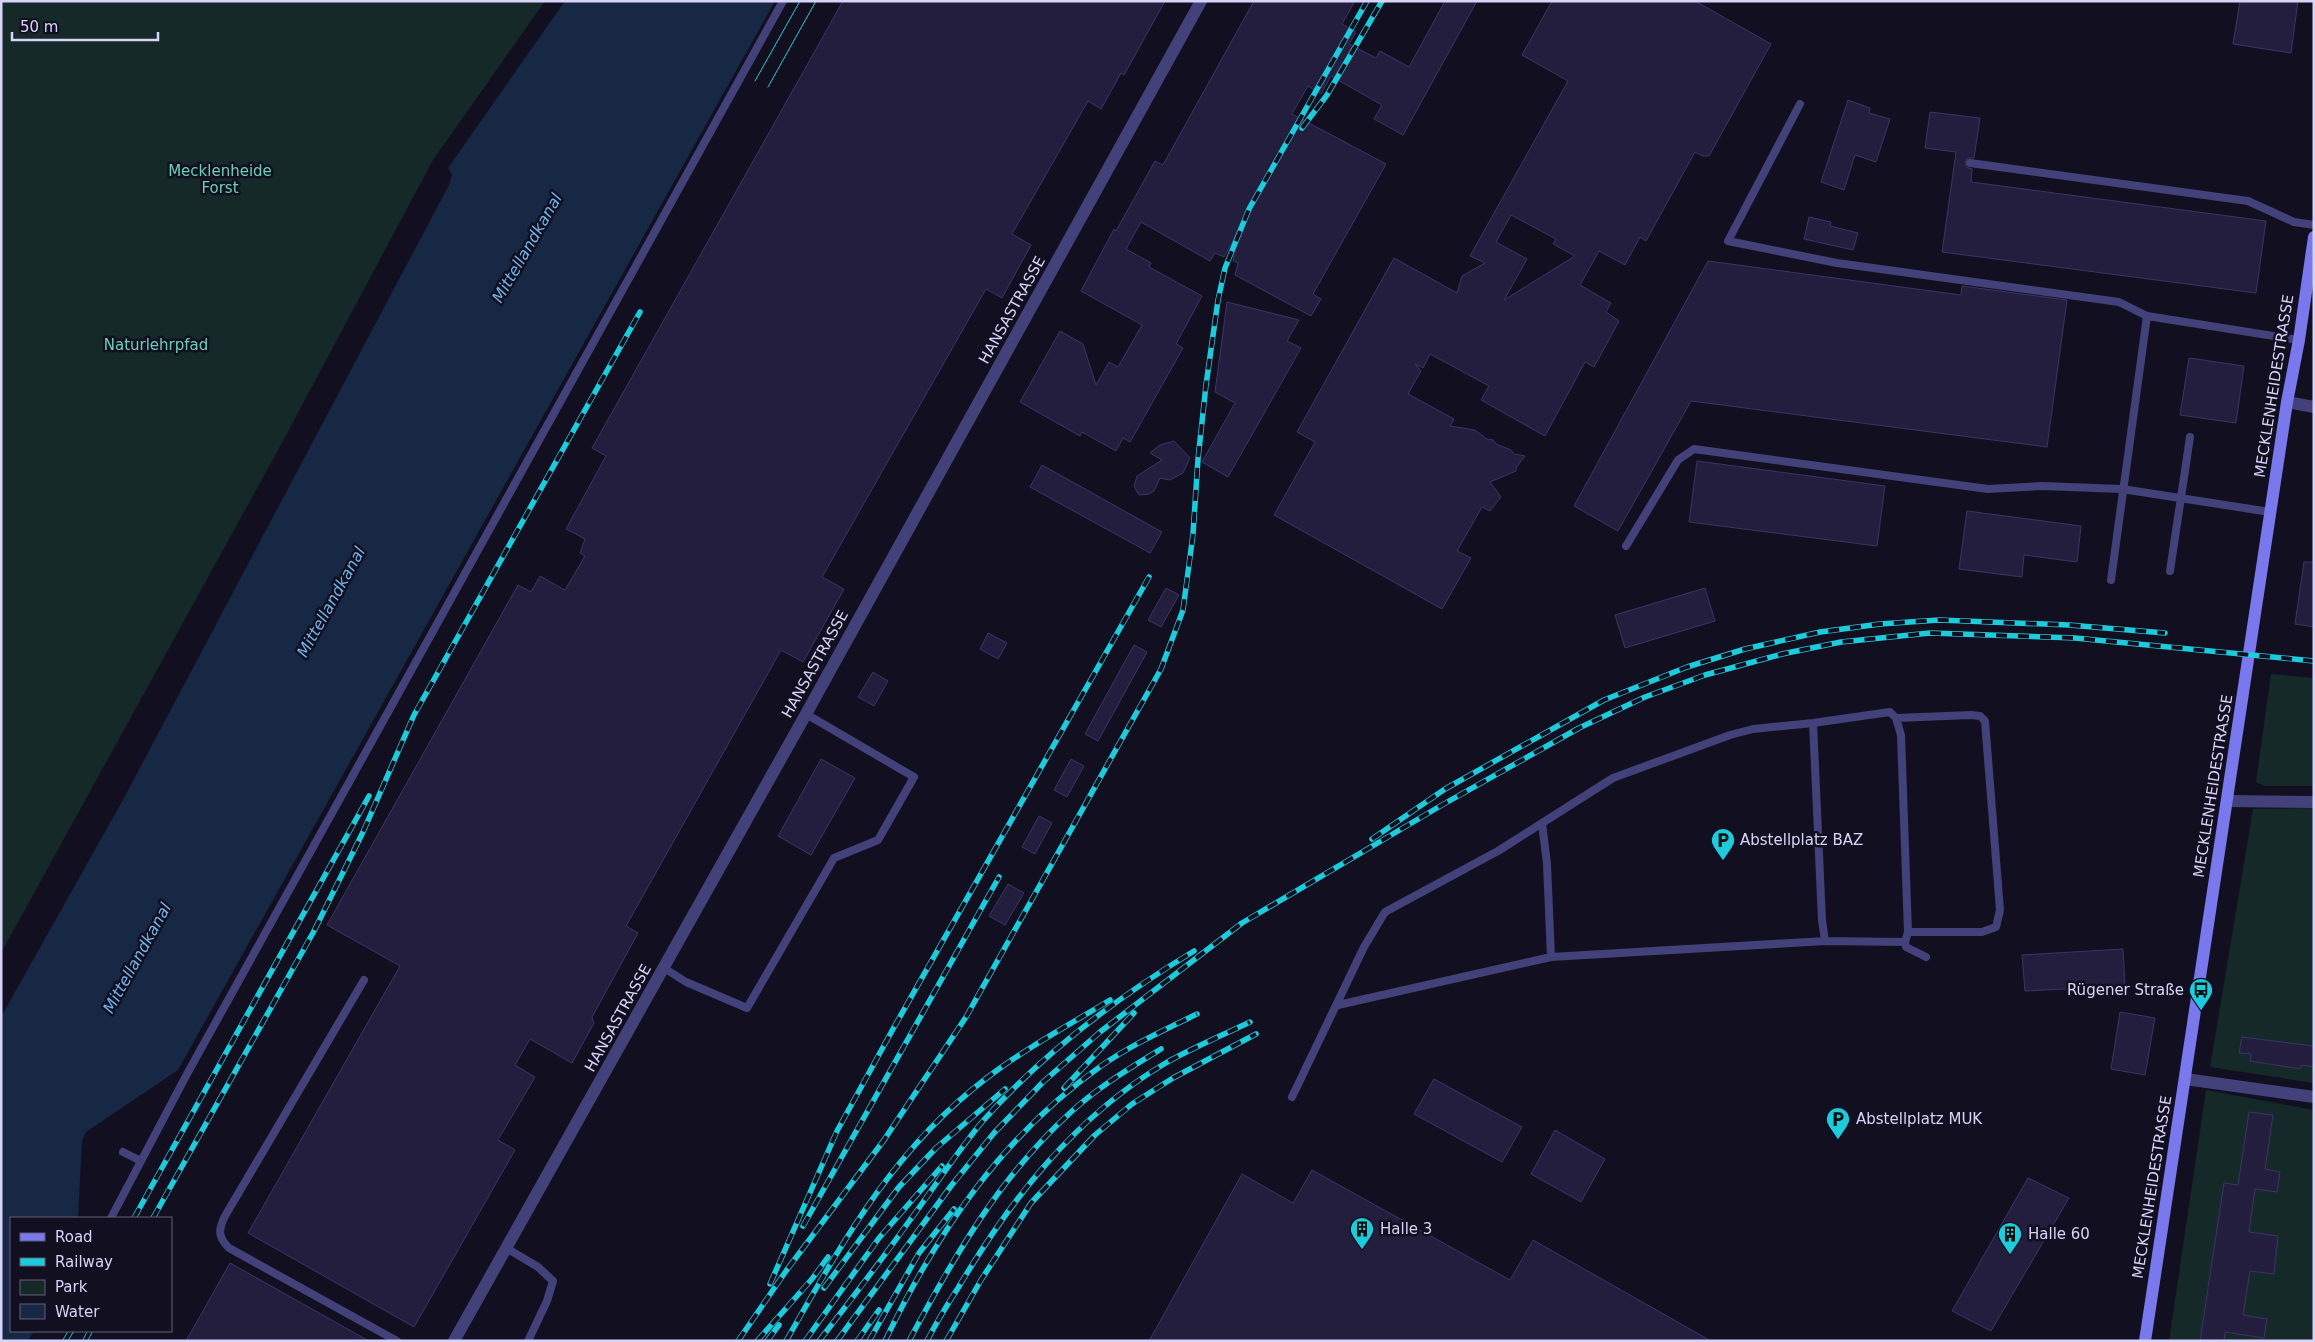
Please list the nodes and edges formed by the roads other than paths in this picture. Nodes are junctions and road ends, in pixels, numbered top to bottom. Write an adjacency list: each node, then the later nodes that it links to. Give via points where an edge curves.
1 (783, 1): 36 (lane)
2 (1201, 1): 18 (street, HANSASTRASSE)
3 (1800, 104): 7 (lane, via 1728,241 1837,262 2119,302)
4 (1970, 163): 5 (lane, via 2248,201 2294,222)
5 (2314, 225)
6 (2314, 237): 8 (main road, MECKLENHEIDESTRASSE)
7 (2147, 316): 8 (lane); 12 (lane)
8 (2299, 340): 9 (main road, MECKLENHEIDESTRASSE)
9 (2286, 402): 10 (street); 14 (main road, MECKLENHEIDESTRASSE)
10 (2314, 407)
11 (2190, 437): 13 (lane)
12 (2122, 488): 13 (lane); 15 (lane, via 1988,488 1694,449 1678,460); 17 (lane)
13 (2180, 498): 14 (lane); 16 (lane)
14 (2270, 512): 21 (main road, MECKLENHEIDESTRASSE)
15 (1626, 546)
16 (2170, 571)
17 (2111, 580)
18 (806, 714): 29 (street, HANSASTRASSE); 29 (lane, via 914,777 878,840 834,858 747,1008 686,982)
19 (1896, 718): 20 (lane, via 1890,712); 24 (lane, via 1901,735); 24 (lane, via 1971,715 1980,716 1985,722 2000,910 1996,927 1982,932)
20 (1812, 723): 23 (lane, via 1753,729 1730,735 1613,778); 25 (lane)
21 (2227, 801): 22 (street); 32 (main road, MECKLENHEIDESTRASSE)
22 (2314, 802)
23 (1542, 823): 28 (lane); 31 (lane, via 1498,851 1386,912 1364,947)
24 (1908, 932): 26 (lane)
25 (1824, 941): 26 (lane); 28 (lane)
26 (1905, 942): 27 (lane, via 1906,947)
27 (1926, 957)
28 (1551, 958): 31 (lane)
29 (664, 968): 38 (street, HANSASTRASSE)
30 (364, 980): 39 (lane, via 225,1216 219,1234 229,1248)
31 (1338, 1005): 33 (lane)
32 (2184, 1079): 34 (street); 42 (main road, MECKLENHEIDESTRASSE)
33 (1292, 1097)
34 (2314, 1097)
35 (123, 1152): 36 (lane)
36 (141, 1161): 37 (lane)
37 (112, 1217)
38 (506, 1248): 40 (street, HANSASTRASSE); 41 (lane, via 538,1267 553,1281)
39 (398, 1341)
40 (454, 1341)
41 (528, 1341)
42 (2145, 1341)

